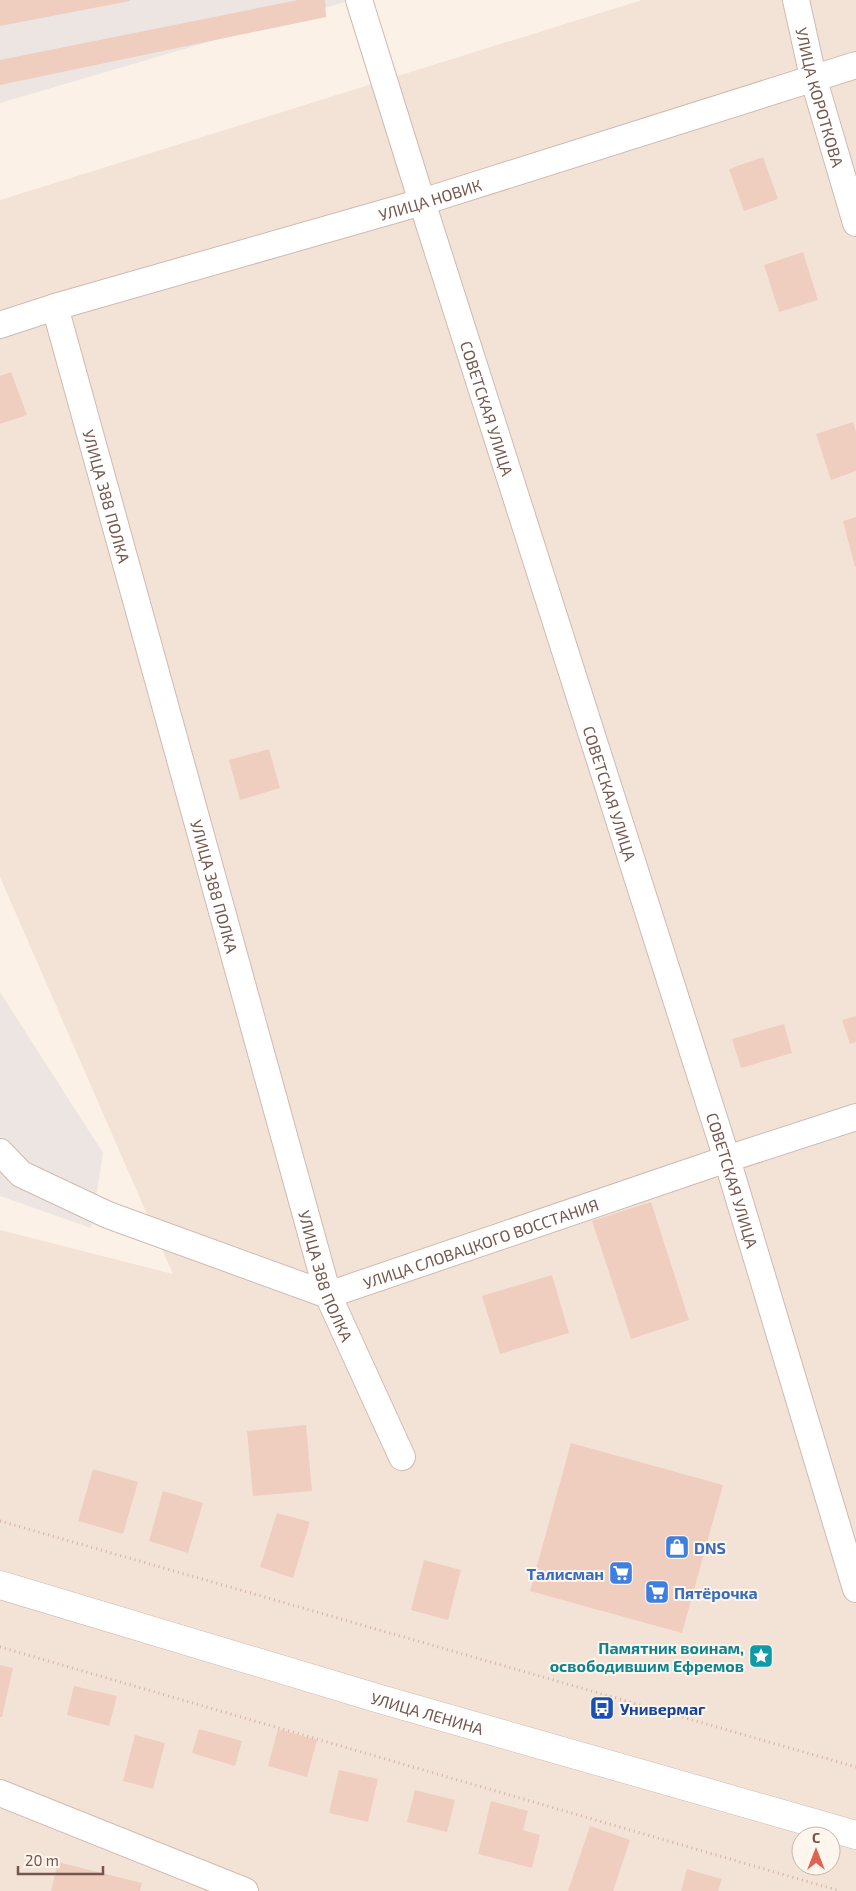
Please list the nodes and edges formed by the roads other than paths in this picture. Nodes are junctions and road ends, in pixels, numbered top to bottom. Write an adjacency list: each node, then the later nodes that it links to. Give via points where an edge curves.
1 (359, 0): 5 (street, СОВЕТСКАЯ УЛИЦА)
2 (796, 0): 4 (street, УЛИЦА КОРОТКОВА)
3 (856, 65): 4 (street, УЛИЦА НОВИК)
4 (813, 77): 5 (street, УЛИЦА НОВИК); 6 (street, УЛИЦА КОРОТКОВА)
5 (422, 202): 7 (street, УЛИЦА НОВИК); 11 (street, СОВЕТСКАЯ УЛИЦА)
6 (856, 223)
7 (55, 307): 8 (street, УЛИЦА НОВИК); 12 (street, УЛИЦА 388 ПОЛКА)
8 (0, 325)
9 (856, 1117): 11 (street, УЛИЦА СЛОВАЦКОГО ВОССТАНИЯ)
10 (0, 1152): 12 (street, via 21,1174 108,1215)
11 (727, 1158): 12 (street, УЛИЦА СЛОВАЦКОГО ВОССТАНИЯ); 15 (street, СОВЕТСКАЯ УЛИЦА)
12 (328, 1295): 13 (street, УЛИЦА 388 ПОЛКА)
13 (402, 1457)
14 (0, 1585): 17 (main road, УЛИЦА ЛЕНИНА, via 370,1696)
15 (856, 1589)
16 (0, 1793): 18 (street)
17 (856, 1835)
18 (245, 1891)

